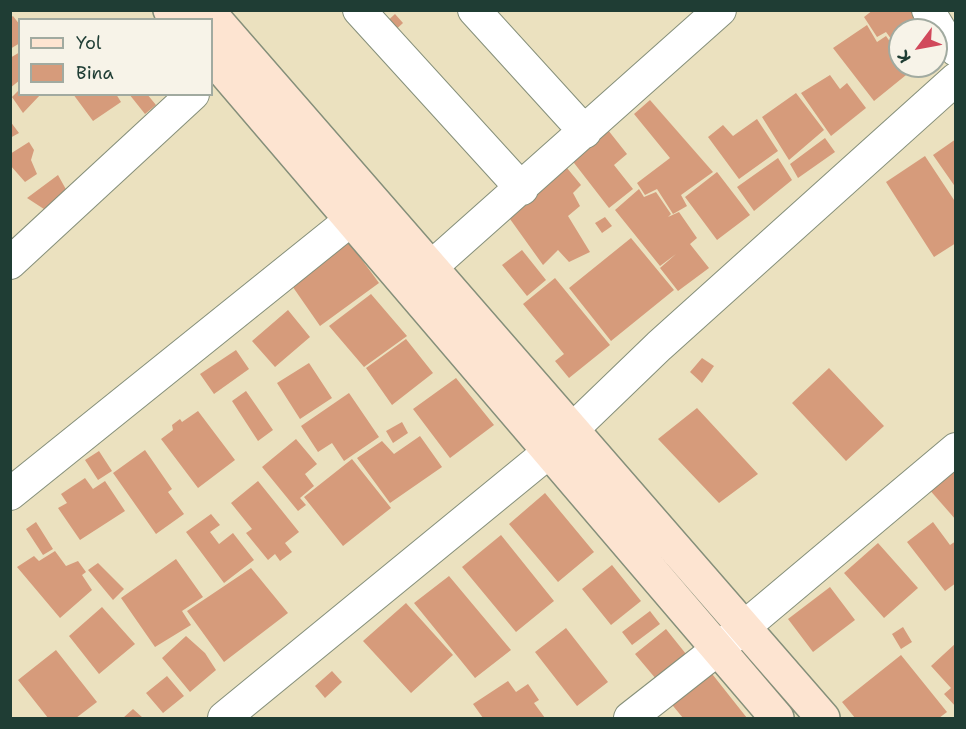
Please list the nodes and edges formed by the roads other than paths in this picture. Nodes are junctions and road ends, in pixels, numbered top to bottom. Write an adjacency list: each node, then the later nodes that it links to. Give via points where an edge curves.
1 (207, 10): 14 (street)
2 (359, 10): 11 (street)
3 (474, 10): 10 (street)
4 (928, 10): 6 (street)
5 (712, 13): 10 (street)
6 (956, 50)
7 (215, 67): 12 (street)
8 (956, 79): 15 (street, via 659,346)
9 (191, 96): 13 (street)
10 (585, 132): 11 (street)
11 (522, 189): 14 (street)
12 (352, 219): 14 (street); 17 (street)
13 (10, 263)
14 (420, 278): 15 (street)
15 (561, 441): 18 (street); 19 (street); 20 (street)
16 (956, 449): 18 (street)
17 (10, 494)
18 (742, 627): 19 (street); 23 (street)
19 (718, 649): 21 (street); 22 (street)
20 (224, 718)
21 (630, 718)
22 (777, 718)
23 (823, 718)

